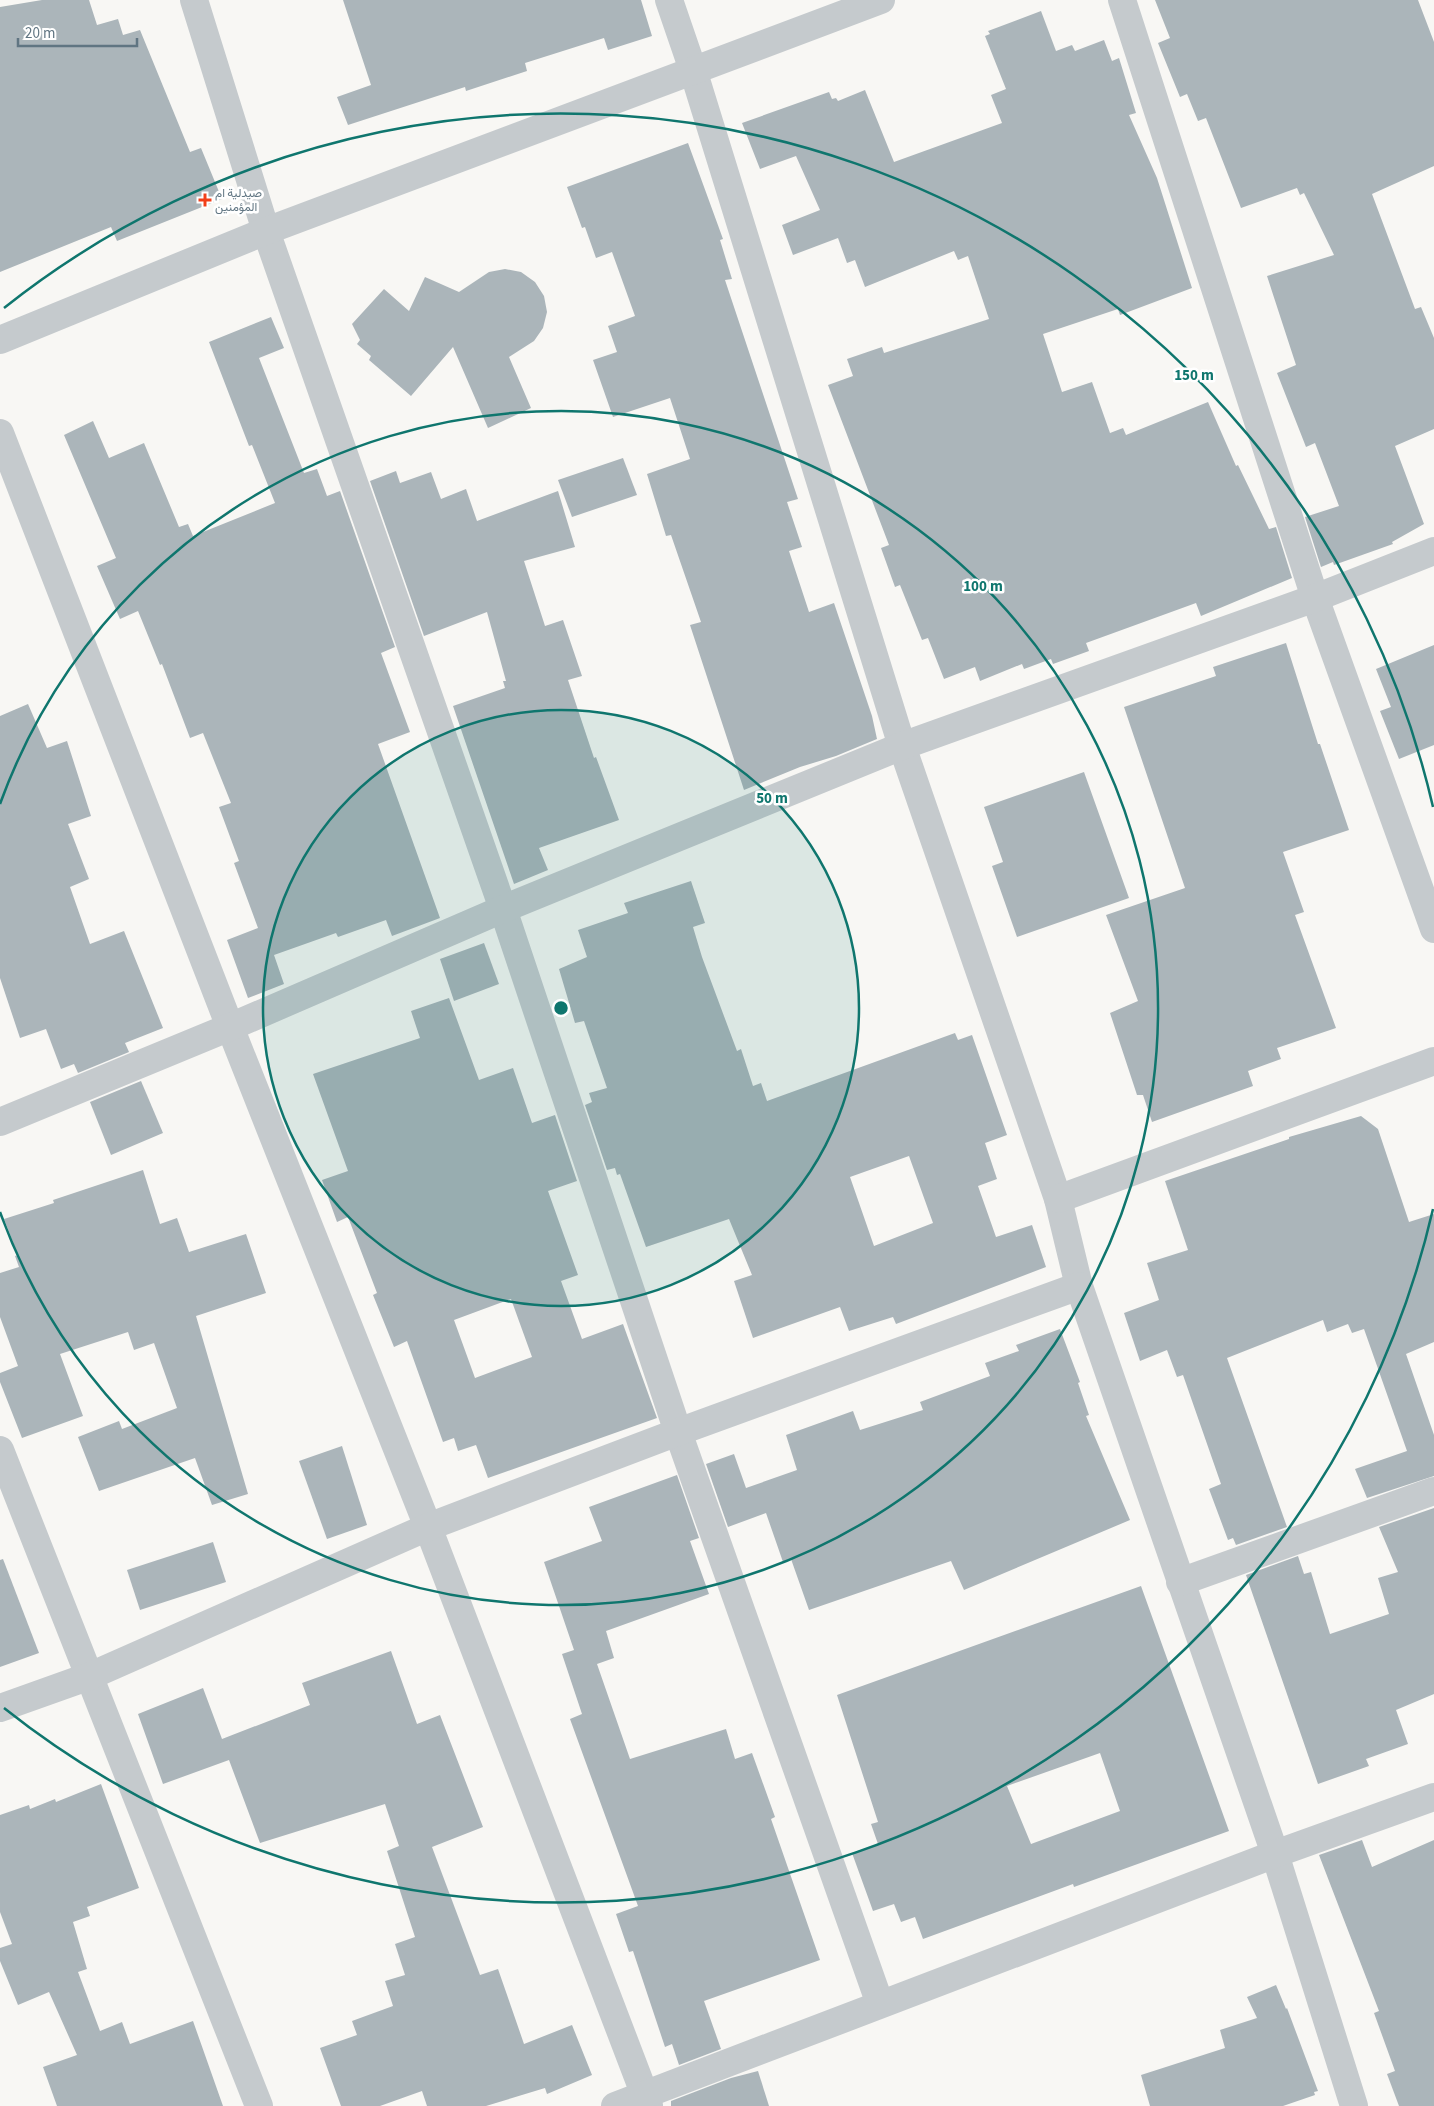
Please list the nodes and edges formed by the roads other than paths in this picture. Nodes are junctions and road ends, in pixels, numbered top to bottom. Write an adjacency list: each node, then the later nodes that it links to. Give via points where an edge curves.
1 (194, 0): 6 (street)
2 (669, 0): 5 (street)
3 (881, 0): 5 (street)
4 (1122, 0): 10 (street)
5 (693, 70): 6 (street); 11 (street)
6 (266, 231): 7 (street); 12 (street)
7 (0, 340)
8 (0, 434): 14 (street)
9 (1434, 551): 10 (street)
10 (1315, 598): 11 (street); 13 (street)
11 (902, 746): 12 (street); 17 (street)
12 (503, 909): 14 (street); 19 (street)
13 (1434, 929)
14 (230, 1027): 16 (street); 22 (street)
15 (1434, 1061): 17 (street)
16 (0, 1122)
17 (1058, 1199): 18 (street)
18 (1079, 1286): 19 (street); 23 (street)
19 (678, 1432): 22 (street); 28 (street)
20 (0, 1450): 24 (street)
21 (1434, 1491): 23 (street)
22 (428, 1527): 24 (street); 29 (street)
23 (1180, 1582): 27 (street)
24 (90, 1676): 25 (street); 30 (street)
25 (0, 1708)
26 (1434, 1797): 27 (street)
27 (1274, 1854): 28 (street); 32 (street)
28 (880, 2004): 29 (street)
29 (646, 2100): 31 (street)
30 (259, 2106)
31 (616, 2106)
32 (1354, 2106)

